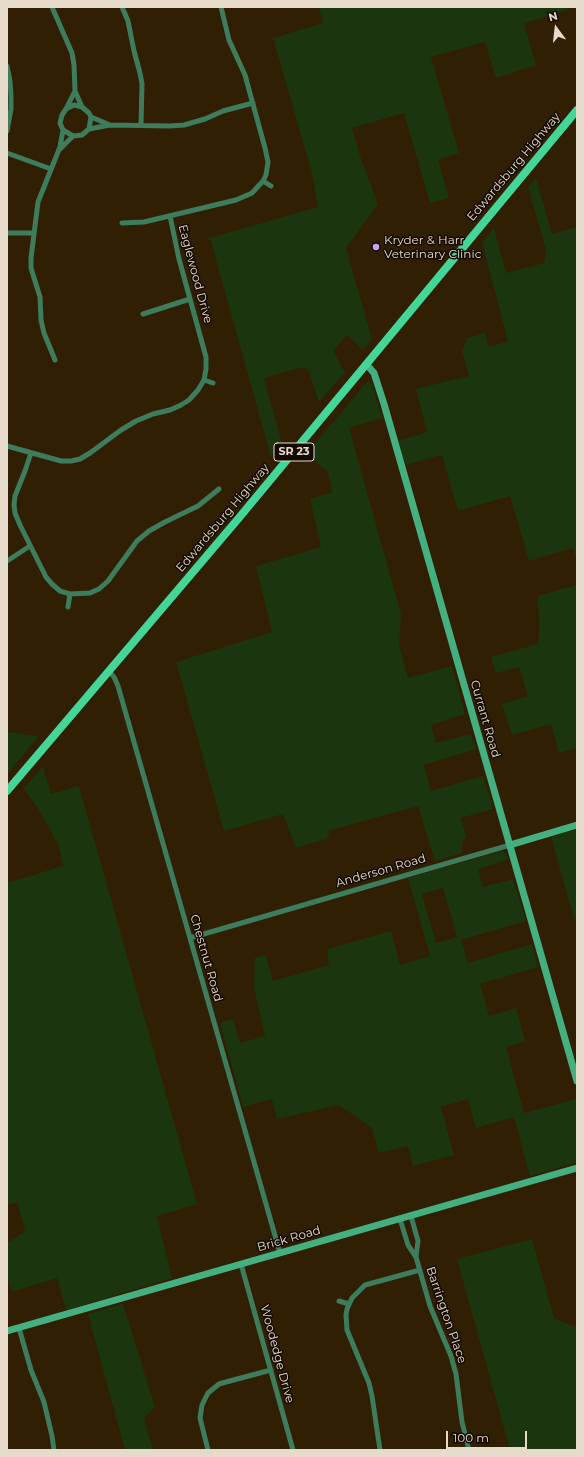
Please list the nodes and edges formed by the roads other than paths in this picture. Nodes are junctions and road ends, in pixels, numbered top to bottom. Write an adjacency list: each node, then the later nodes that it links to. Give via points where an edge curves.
1 (52, 7): 5 (street, via 72,53)
2 (122, 7): 12 (street, via 128,21 140,73)
3 (221, 7): 6 (street, via 225,27 245,75)
4 (7, 66): 15 (street, via 11,109)
5 (75, 91): 7 (street); 8 (street)
6 (253, 103): 12 (street, via 184,125); 20 (street, via 267,155 267,170)
7 (82, 107): 8 (street); 10 (street, via 90,113)
8 (66, 108): 14 (street, via 60,119)
9 (577, 110): 29 (main road, Edwardsburg Highway / SR 23)
10 (91, 118): 11 (street); 13 (street)
11 (110, 125): 12 (street); 13 (street)
12 (141, 125)
13 (90, 129): 16 (street, via 82,135)
14 (63, 130): 16 (street); 17 (street)
15 (7, 131)
16 (73, 136): 17 (street)
17 (58, 151): 19 (street)
18 (7, 153): 19 (street)
19 (51, 169): 25 (street, via 38,202)
20 (263, 181): 21 (street); 22 (street, Eaglewood Drive, via 246,196)
21 (271, 186)
22 (170, 216): 23 (street, via 144,222); 26 (street, Eaglewood Drive)
23 (122, 223)
24 (7, 233): 25 (street)
25 (34, 233): 28 (street, via 31,268 38,290 44,333)
26 (190, 299): 27 (street); 30 (street, Eaglewood Drive, via 206,357)
27 (143, 314)
28 (55, 360)
29 (367, 365): 39 (main road, Edwardsburg Highway / SR 23); 42 (street, Currant Road, via 374,373 384,404)
30 (204, 380): 31 (street); 33 (street, via 198,390 181,406 136,421 80,459 61,461)
31 (213, 383)
32 (7, 446): 33 (street)
33 (31, 453): 35 (street, via 14,505)
34 (219, 489): 37 (street, via 198,506 149,531 137,541 108,581 99,589 90,593)
35 (30, 546): 36 (street); 37 (street, via 46,577 60,591)
36 (7, 561)
37 (70, 594): 38 (street)
38 (68, 607)
39 (109, 671): 40 (main road, Edwardsburg Highway / SR 23); 43 (street, Chestnut Road, via 118,686)
40 (7, 791)
41 (577, 825): 42 (street, Anderson Road)
42 (510, 845): 43 (street, Anderson Road); 44 (street, Currant Road)
43 (190, 938): 48 (street, Chestnut Road)
44 (577, 1081)
45 (577, 1168): 46 (street, Brick Road)
46 (411, 1216): 47 (street, Brick Road); 49 (street, Barrington Place, via 418,1241)
47 (400, 1219): 48 (street, Brick Road); 49 (street, Barrington Place, via 408,1245)
48 (280, 1253): 50 (street, Brick Road)
49 (416, 1256): 51 (street, Barrington Place)
50 (241, 1264): 54 (street, Brick Road); 56 (street, Woodedge Drive)
51 (420, 1270): 53 (street, via 365,1285); 61 (street, Barrington Place, via 430,1306 456,1374 462,1422)
52 (339, 1301): 53 (street)
53 (349, 1304): 60 (street, via 346,1315 347,1330 369,1383)
54 (18, 1328): 55 (street, Brick Road); 57 (street, via 47,1414)
55 (7, 1331)
56 (271, 1370): 58 (street, via 219,1384 208,1393 202,1405 200,1418); 59 (street, Woodedge Drive)
57 (54, 1450)
58 (208, 1450)
59 (293, 1450)
60 (380, 1450)
61 (469, 1450)

